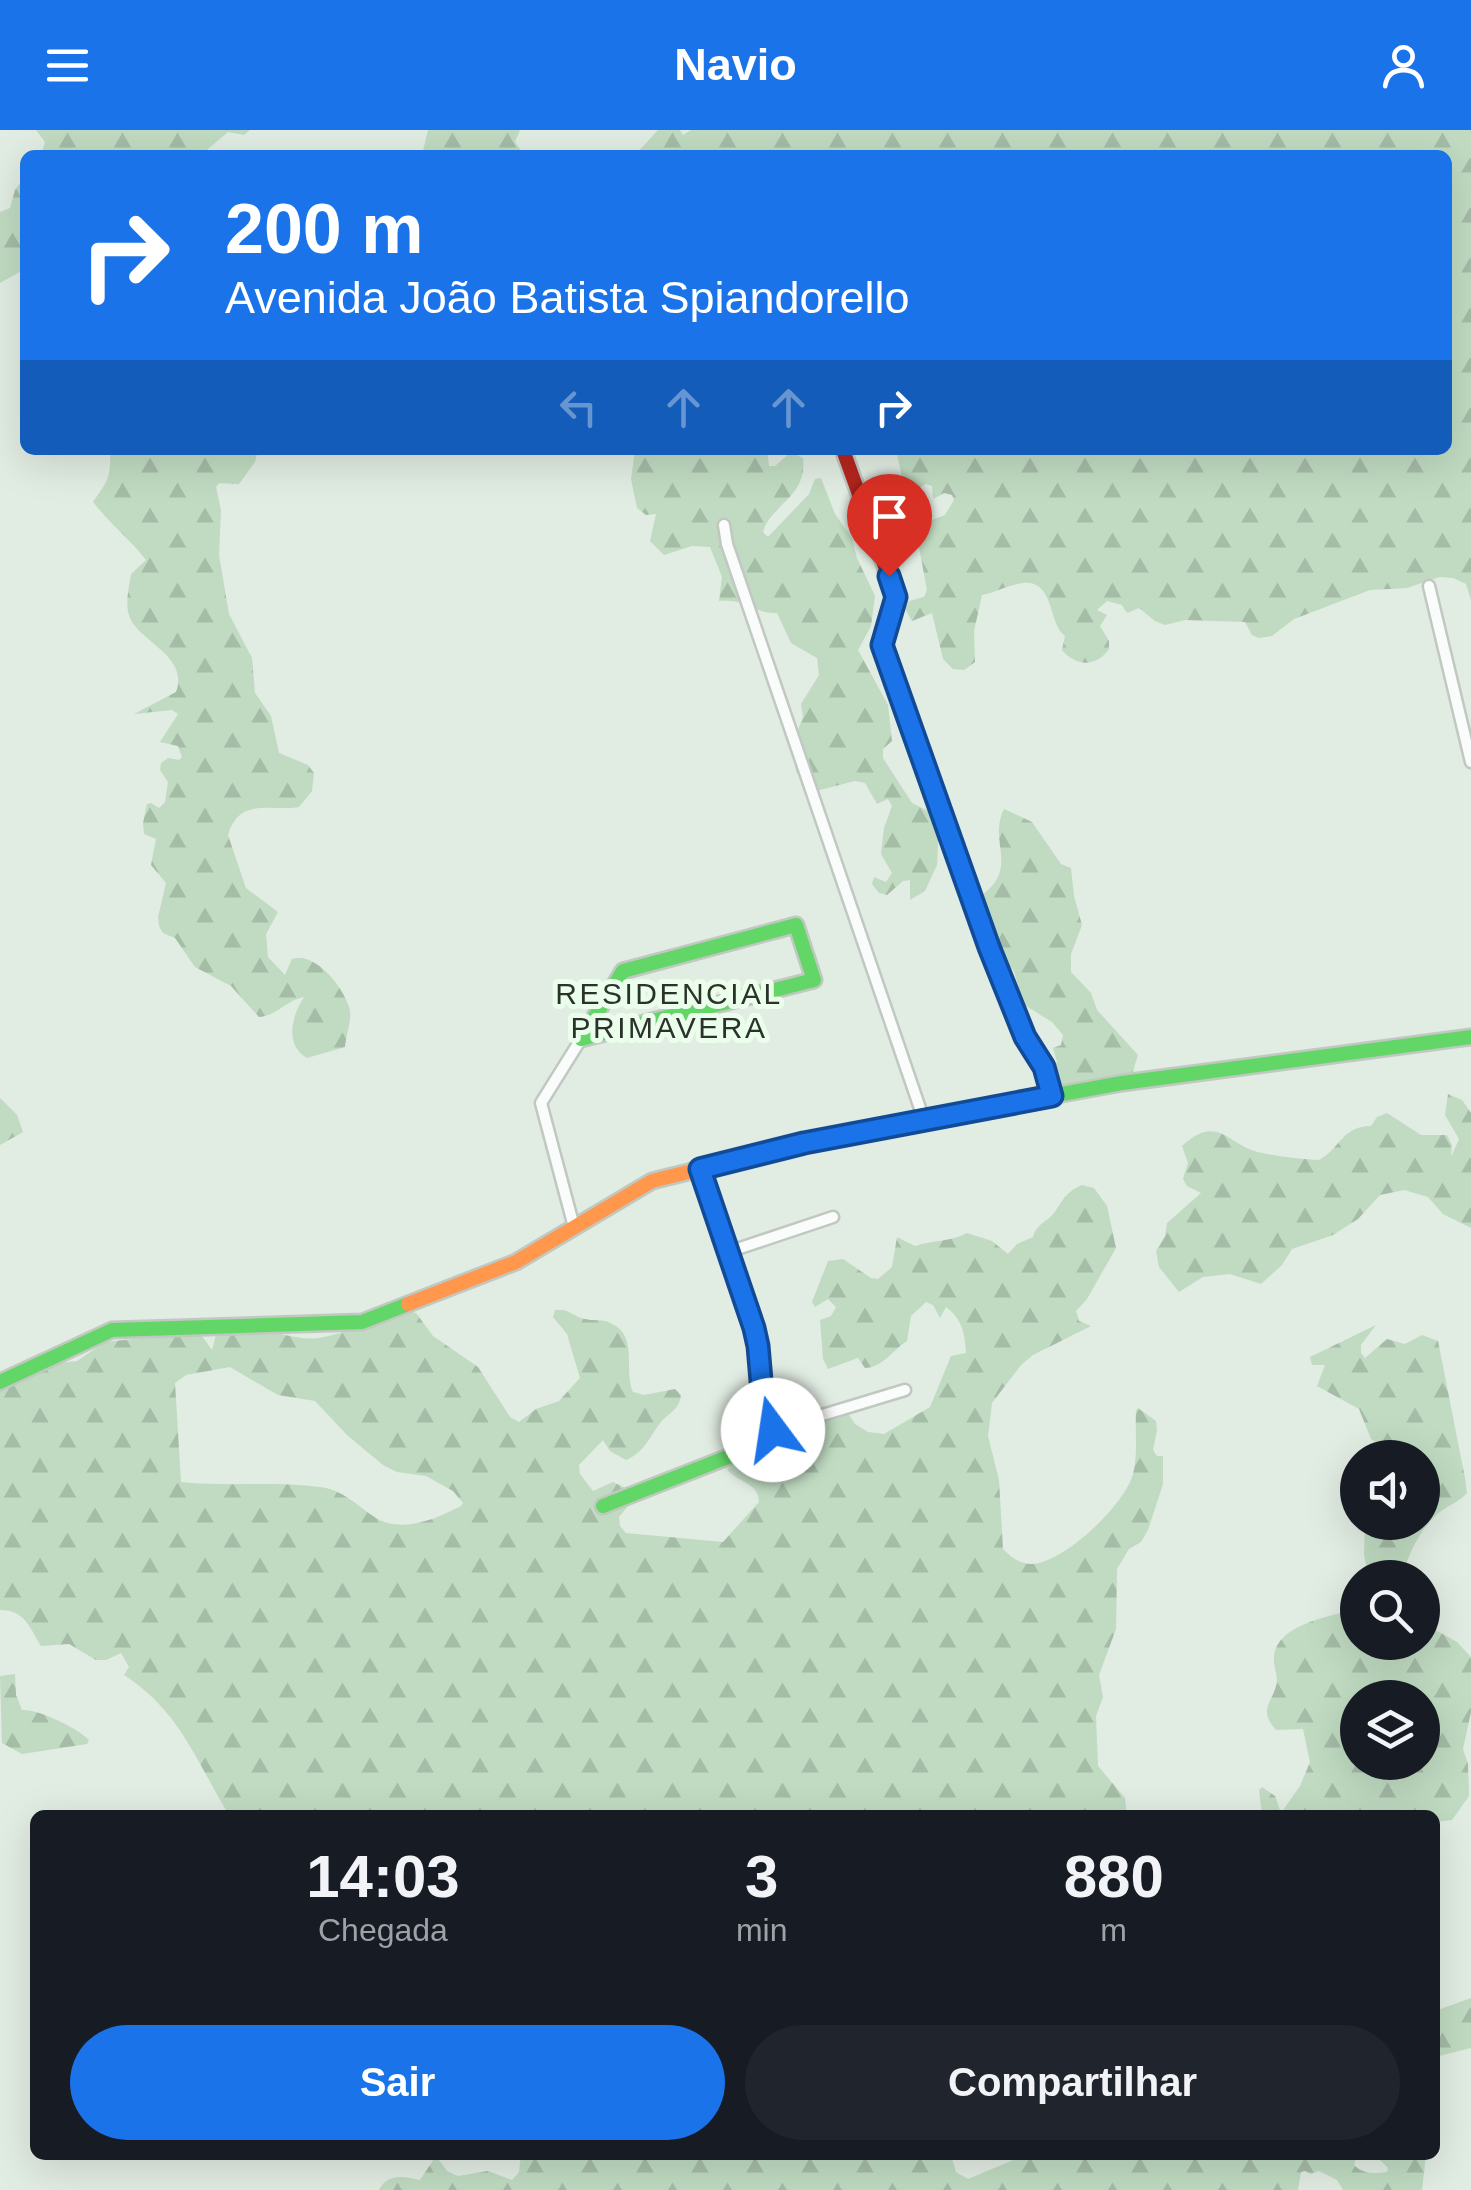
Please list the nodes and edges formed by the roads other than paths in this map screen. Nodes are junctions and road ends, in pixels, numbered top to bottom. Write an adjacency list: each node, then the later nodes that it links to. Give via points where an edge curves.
1 (845, 455): 7 (street, via 896,597 882,645 989,947)
2 (724, 525): 8 (street)
3 (1430, 586): 4 (street)
4 (1471, 762)
5 (1471, 1037): 7 (street)
6 (580, 1039): 6 (street, via 623,971 796,924 814,980); 11 (street, via 541,1103)
7 (1052, 1096): 8 (street)
8 (924, 1120): 9 (street)
9 (700, 1169): 11 (street, via 652,1181); 12 (street)
10 (833, 1217): 12 (street)
11 (574, 1227): 13 (street, via 516,1262 362,1322 112,1330)
12 (728, 1252): 15 (street, via 758,1346)
13 (0, 1382)
14 (905, 1390): 15 (street)
15 (773, 1430): 16 (street, via 760,1444)
16 (604, 1506)

